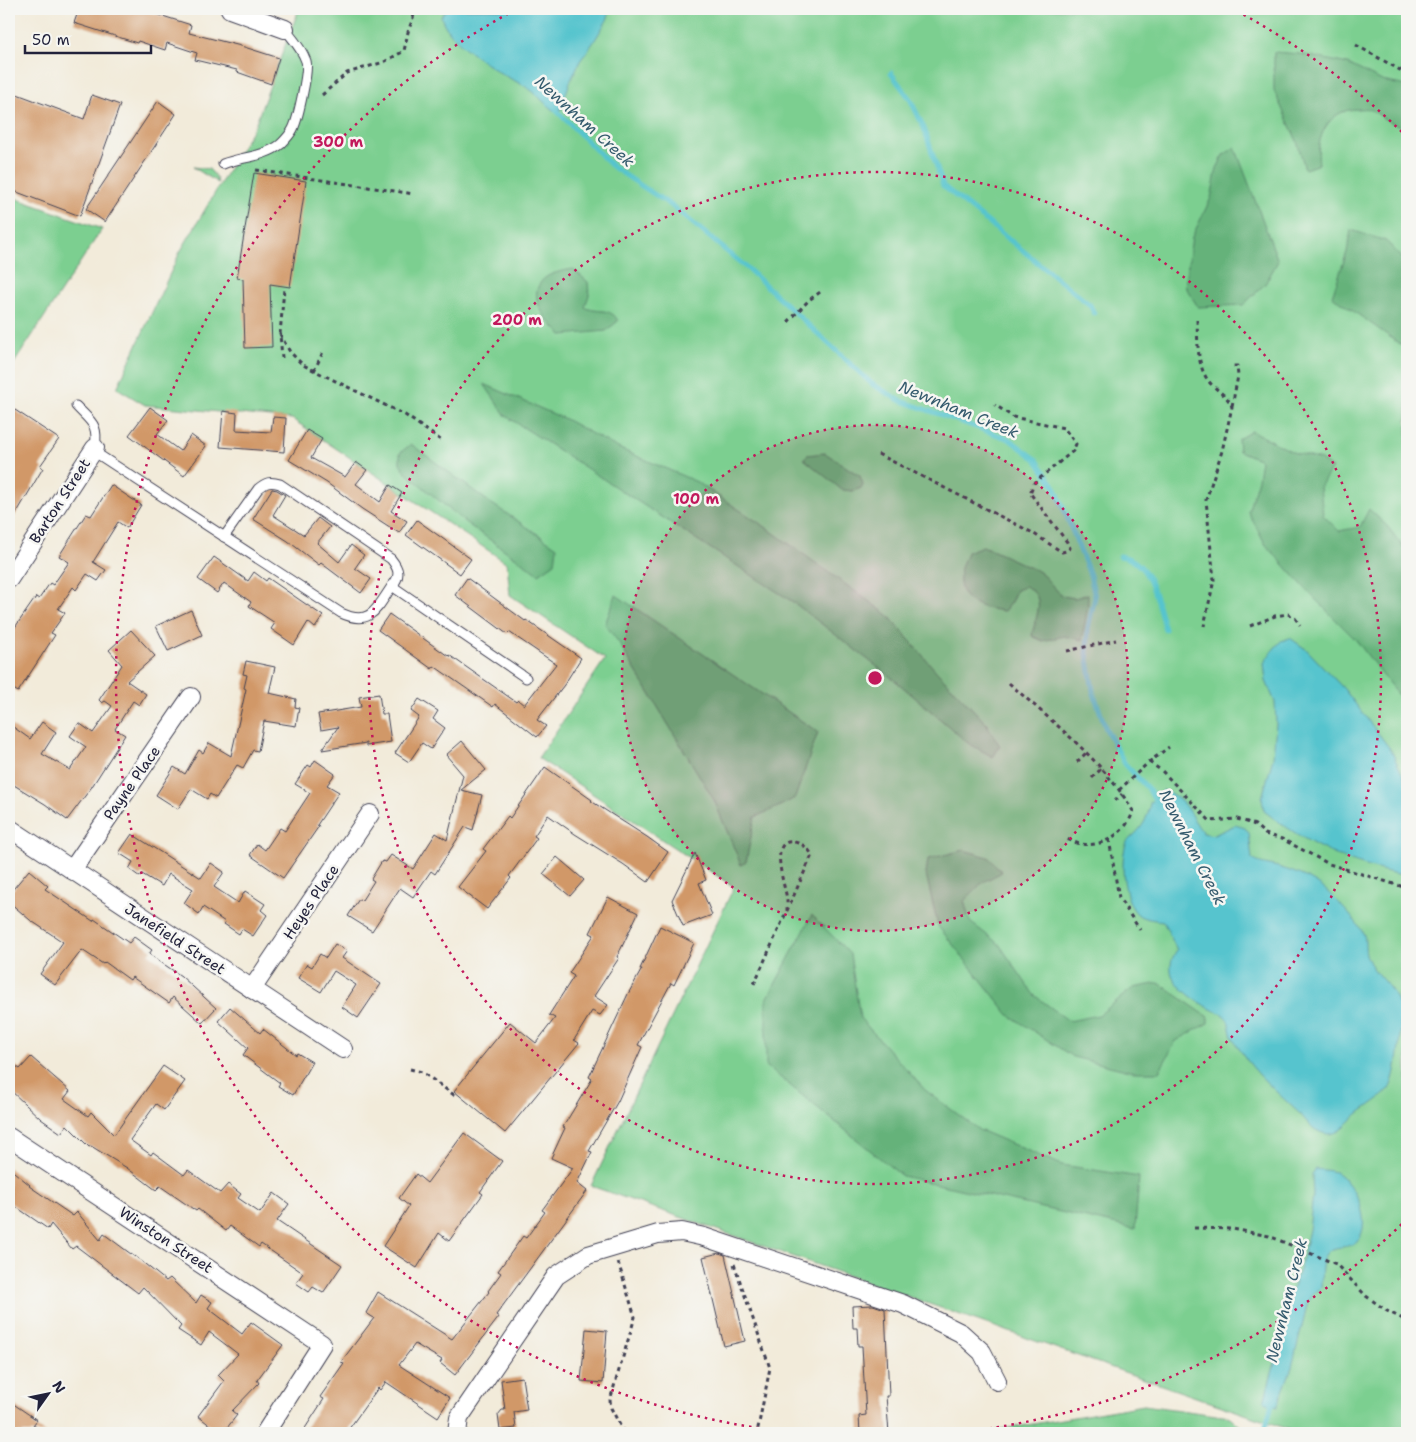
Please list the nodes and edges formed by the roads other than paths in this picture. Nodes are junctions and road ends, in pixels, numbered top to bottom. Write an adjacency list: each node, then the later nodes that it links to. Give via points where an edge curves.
1 (230, 9): 2 (street)
2 (284, 29): 3 (lane, via 298,45 306,63 293,130 281,144 266,152)
3 (223, 164)
4 (76, 406): 5 (lane, via 95,426)
5 (94, 450): 6 (lane); 7 (street, Barton Street)
6 (224, 537): 8 (lane, via 354,619 372,613); 8 (lane, via 258,489 272,481 392,559 399,574)
7 (9, 579)
8 (392, 586): 9 (lane)
9 (526, 678)
10 (191, 696): 13 (street, Payne Place)
11 (370, 814): 14 (street, Heyes Place)
12 (9, 828): 13 (street, Janefield Street)
13 (72, 870): 14 (street, Janefield Street)
14 (252, 989): 15 (street, Janefield Street)
15 (343, 1049)
16 (9, 1137): 18 (street, Winston Street, via 322,1344)
17 (997, 1381): 19 (street, via 982,1352 961,1332 903,1304 704,1237 682,1232 658,1234 588,1255 556,1276 459,1418)
18 (264, 1433)
19 (457, 1433)

